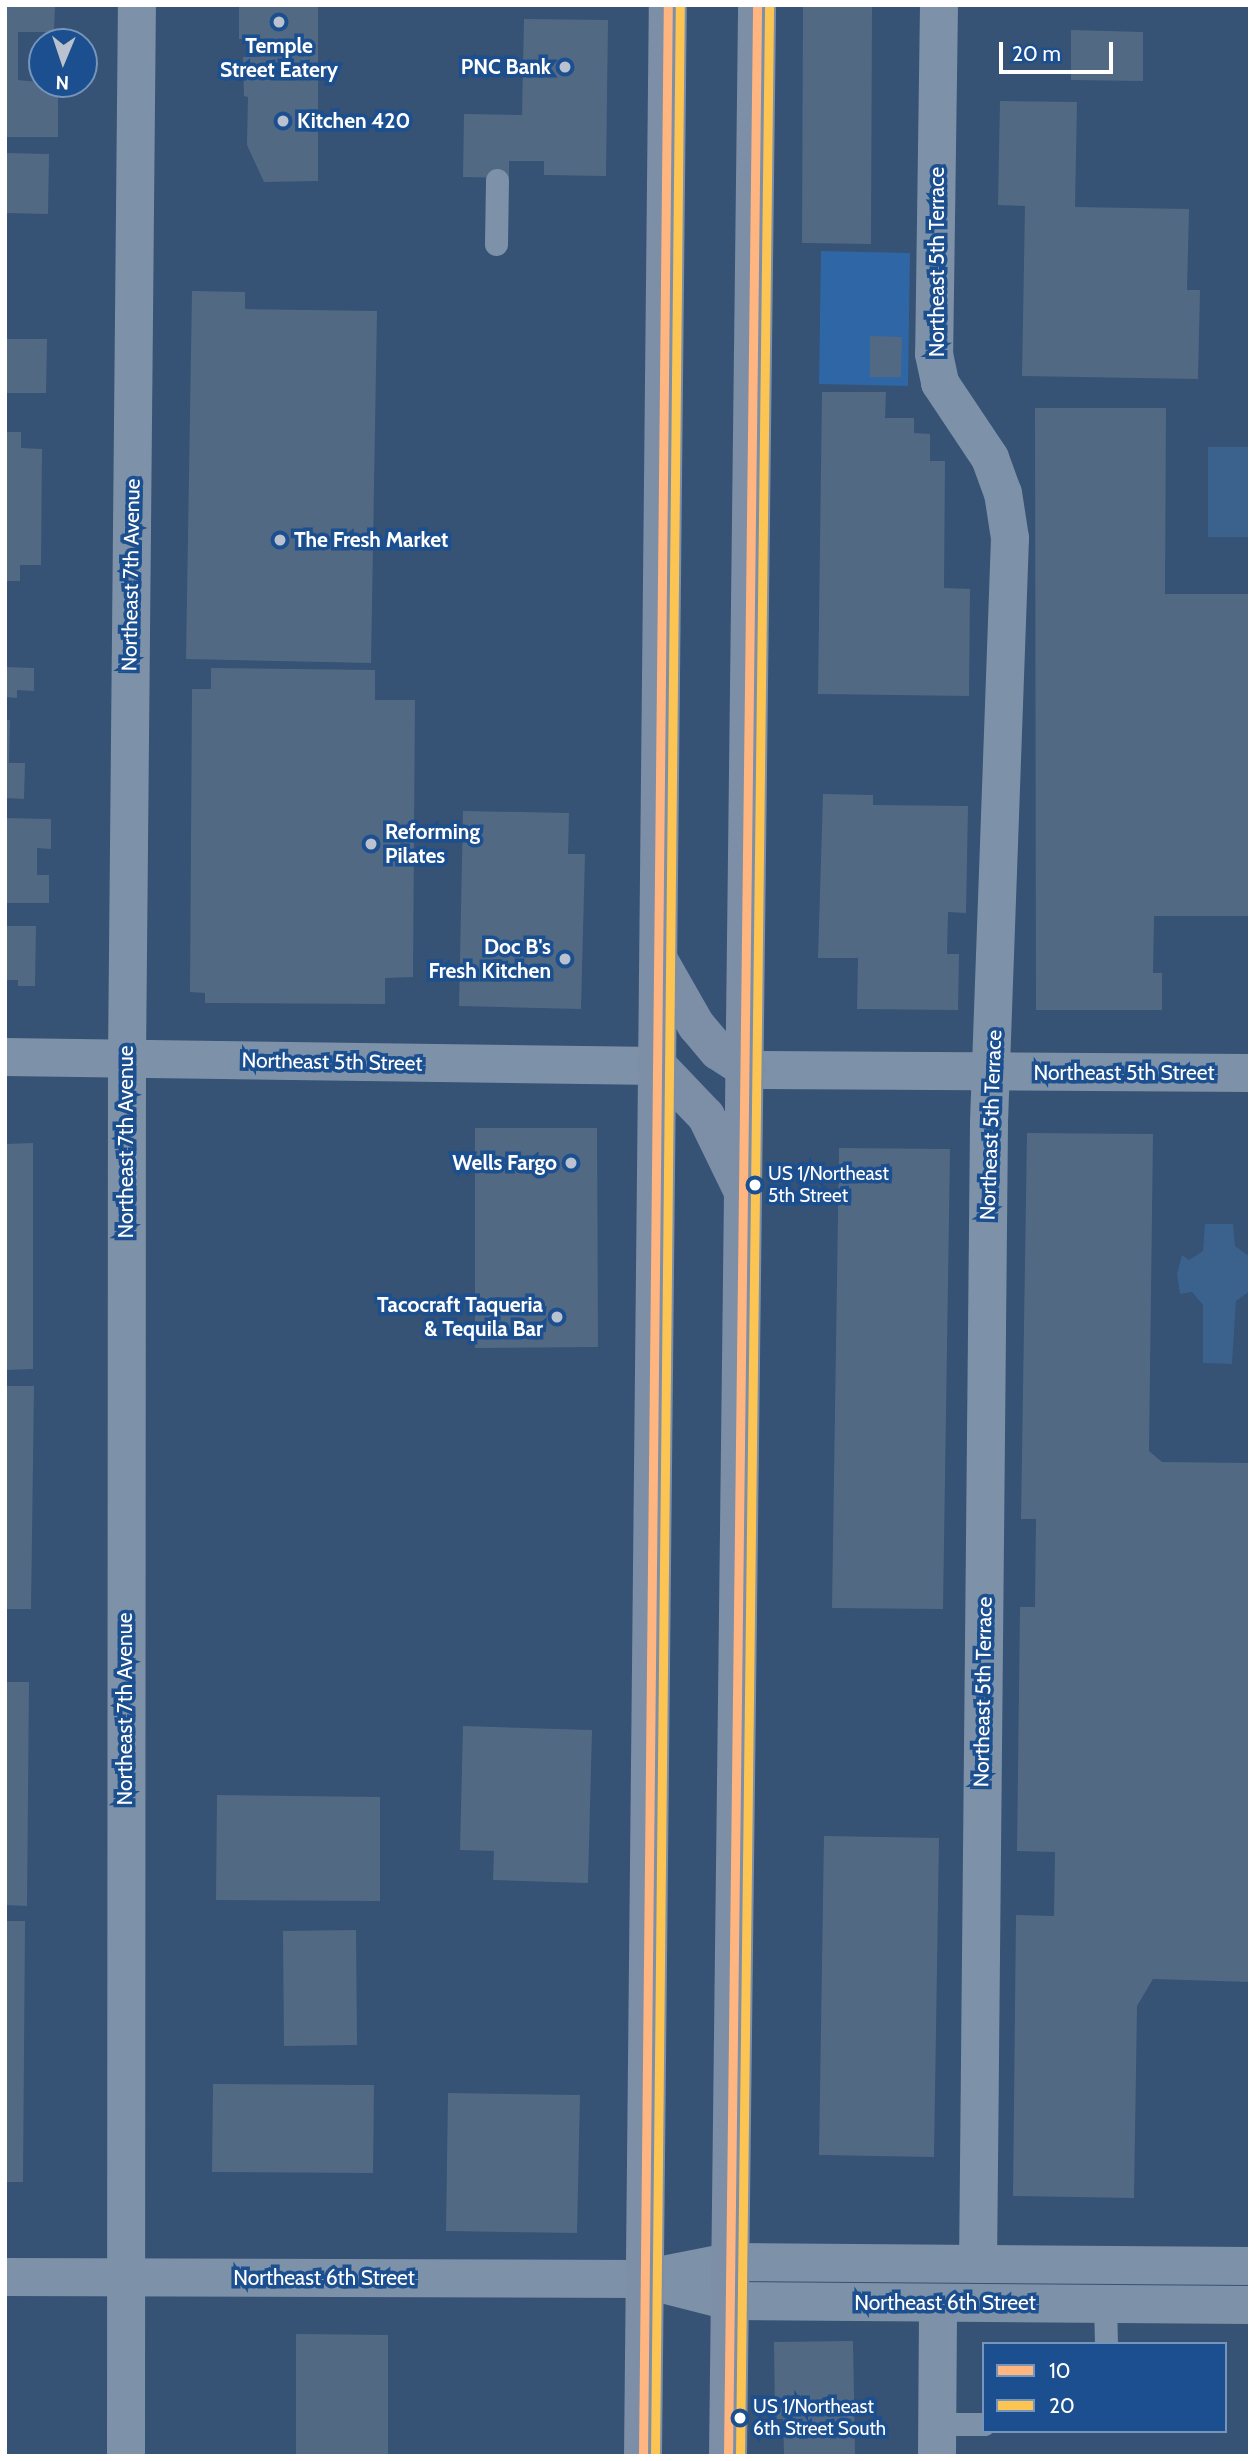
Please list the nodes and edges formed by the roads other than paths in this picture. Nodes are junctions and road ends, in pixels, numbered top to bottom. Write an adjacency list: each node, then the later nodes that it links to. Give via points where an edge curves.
1 (137, 5): 9 (street, Northeast 7th Avenue)
2 (668, 5): 7 (main road)
3 (757, 5): 11 (main road)
4 (939, 5): 12 (street, Northeast 5th Terrace, via 934,354 940,383 990,458 1003,493 1010,538)
5 (497, 180): 6 (lane)
6 (496, 244)
7 (659, 960): 10 (main road); 11 (main road, via 696,1025 718,1051)
8 (5, 1057): 9 (street, Northeast 5th Street)
9 (127, 1059): 10 (street, Northeast 5th Street); 19 (street, Northeast 7th Avenue)
10 (658, 1066): 14 (main road, via 706,1116); 20 (main road)
11 (747, 1070): 12 (street, Northeast 5th Street); 14 (main road)
12 (992, 1072): 13 (street, Northeast 5th Street); 16 (street, Northeast 5th Terrace)
13 (1250, 1073)
14 (745, 1195): 15 (main road)
15 (729, 2262): 16 (street, Northeast 6th Street); 20 (street, Northeast 6th Street); 21 (main road)
16 (978, 2264): 17 (street, Northeast 6th Street)
17 (1250, 2266)
18 (5, 2277): 19 (street, Northeast 6th Street)
19 (124, 2278): 20 (street, Northeast 6th Street); 28 (street, Northeast 7th Avenue)
20 (643, 2279): 21 (street, Northeast 6th Street); 29 (main road)
21 (729, 2301): 22 (street, Northeast 6th Street); 30 (main road)
22 (938, 2303): 23 (street, Northeast 6th Street); 27 (street)
23 (1105, 2304): 24 (street, Northeast 6th Street); 25 (lane)
24 (1250, 2305)
25 (1106, 2342)
26 (982, 2425): 27 (lane)
27 (937, 2440)
28 (126, 2456)
29 (643, 2456)
30 (729, 2456)

